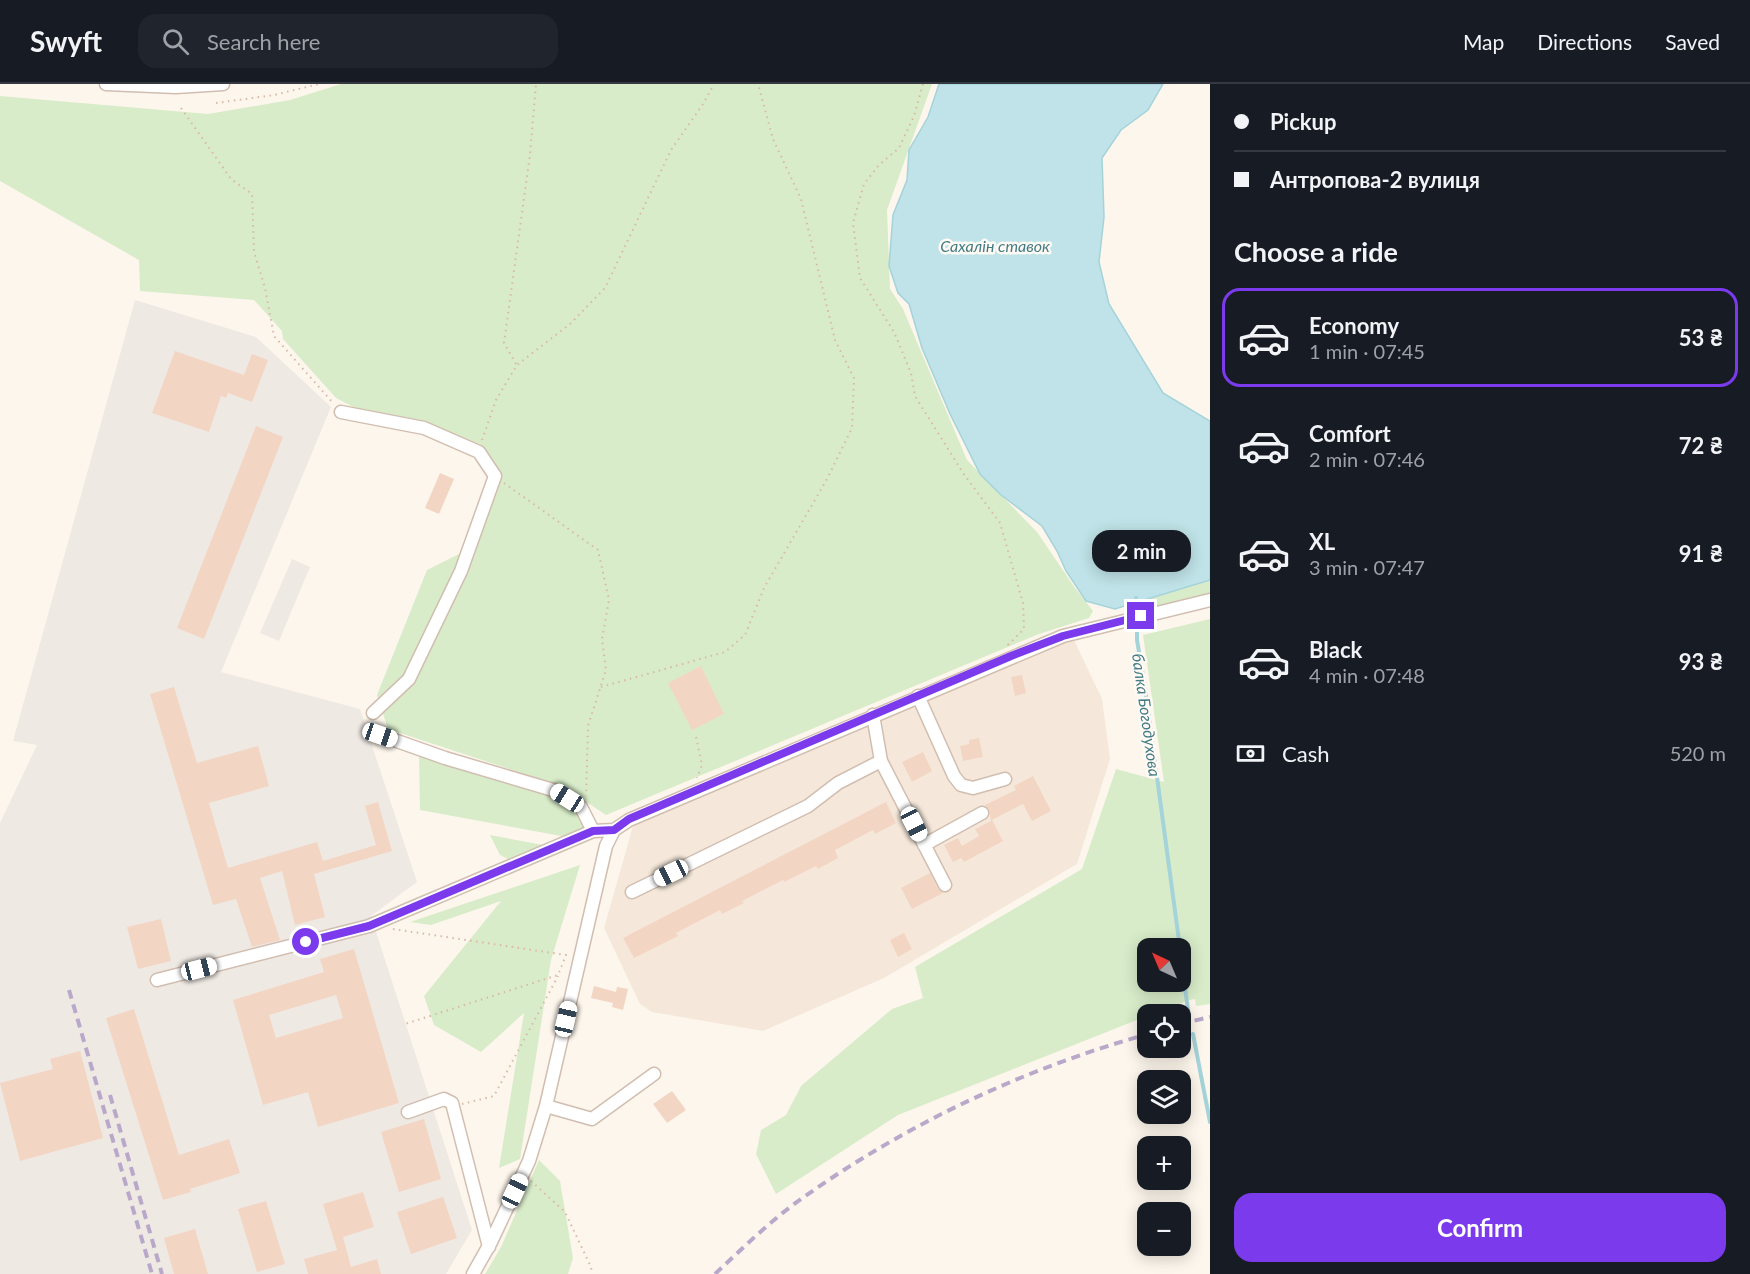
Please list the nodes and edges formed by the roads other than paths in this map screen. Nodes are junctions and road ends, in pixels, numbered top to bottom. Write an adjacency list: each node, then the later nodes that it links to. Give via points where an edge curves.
1 (106, 84): 2 (street)
2 (224, 84)
3 (341, 412): 6 (street, via 424,428 478,452 495,476 460,571 409,679)
4 (1210, 600): 5 (street, via 1063,636)
5 (918, 696): 7 (street); 10 (street, via 954,776 962,785 973,788)
6 (373, 713)
7 (873, 715): 9 (street); 12 (street, via 629,819)
8 (380, 735): 13 (street, via 553,790 581,807)
9 (881, 761): 14 (street); 16 (street, via 838,783 808,806)
10 (1005, 779)
11 (982, 813): 14 (street)
12 (614, 830): 13 (street); 19 (street, via 606,846)
13 (593, 831): 17 (street, via 369,926)
14 (924, 844): 15 (street)
15 (945, 885)
16 (632, 892)
17 (157, 980)
18 (654, 1074): 19 (street, via 592,1119)
19 (546, 1106): 21 (street, via 529,1161)
20 (408, 1112): 21 (street, via 444,1099 452,1102)
21 (489, 1247): 22 (street)
22 (472, 1274)

